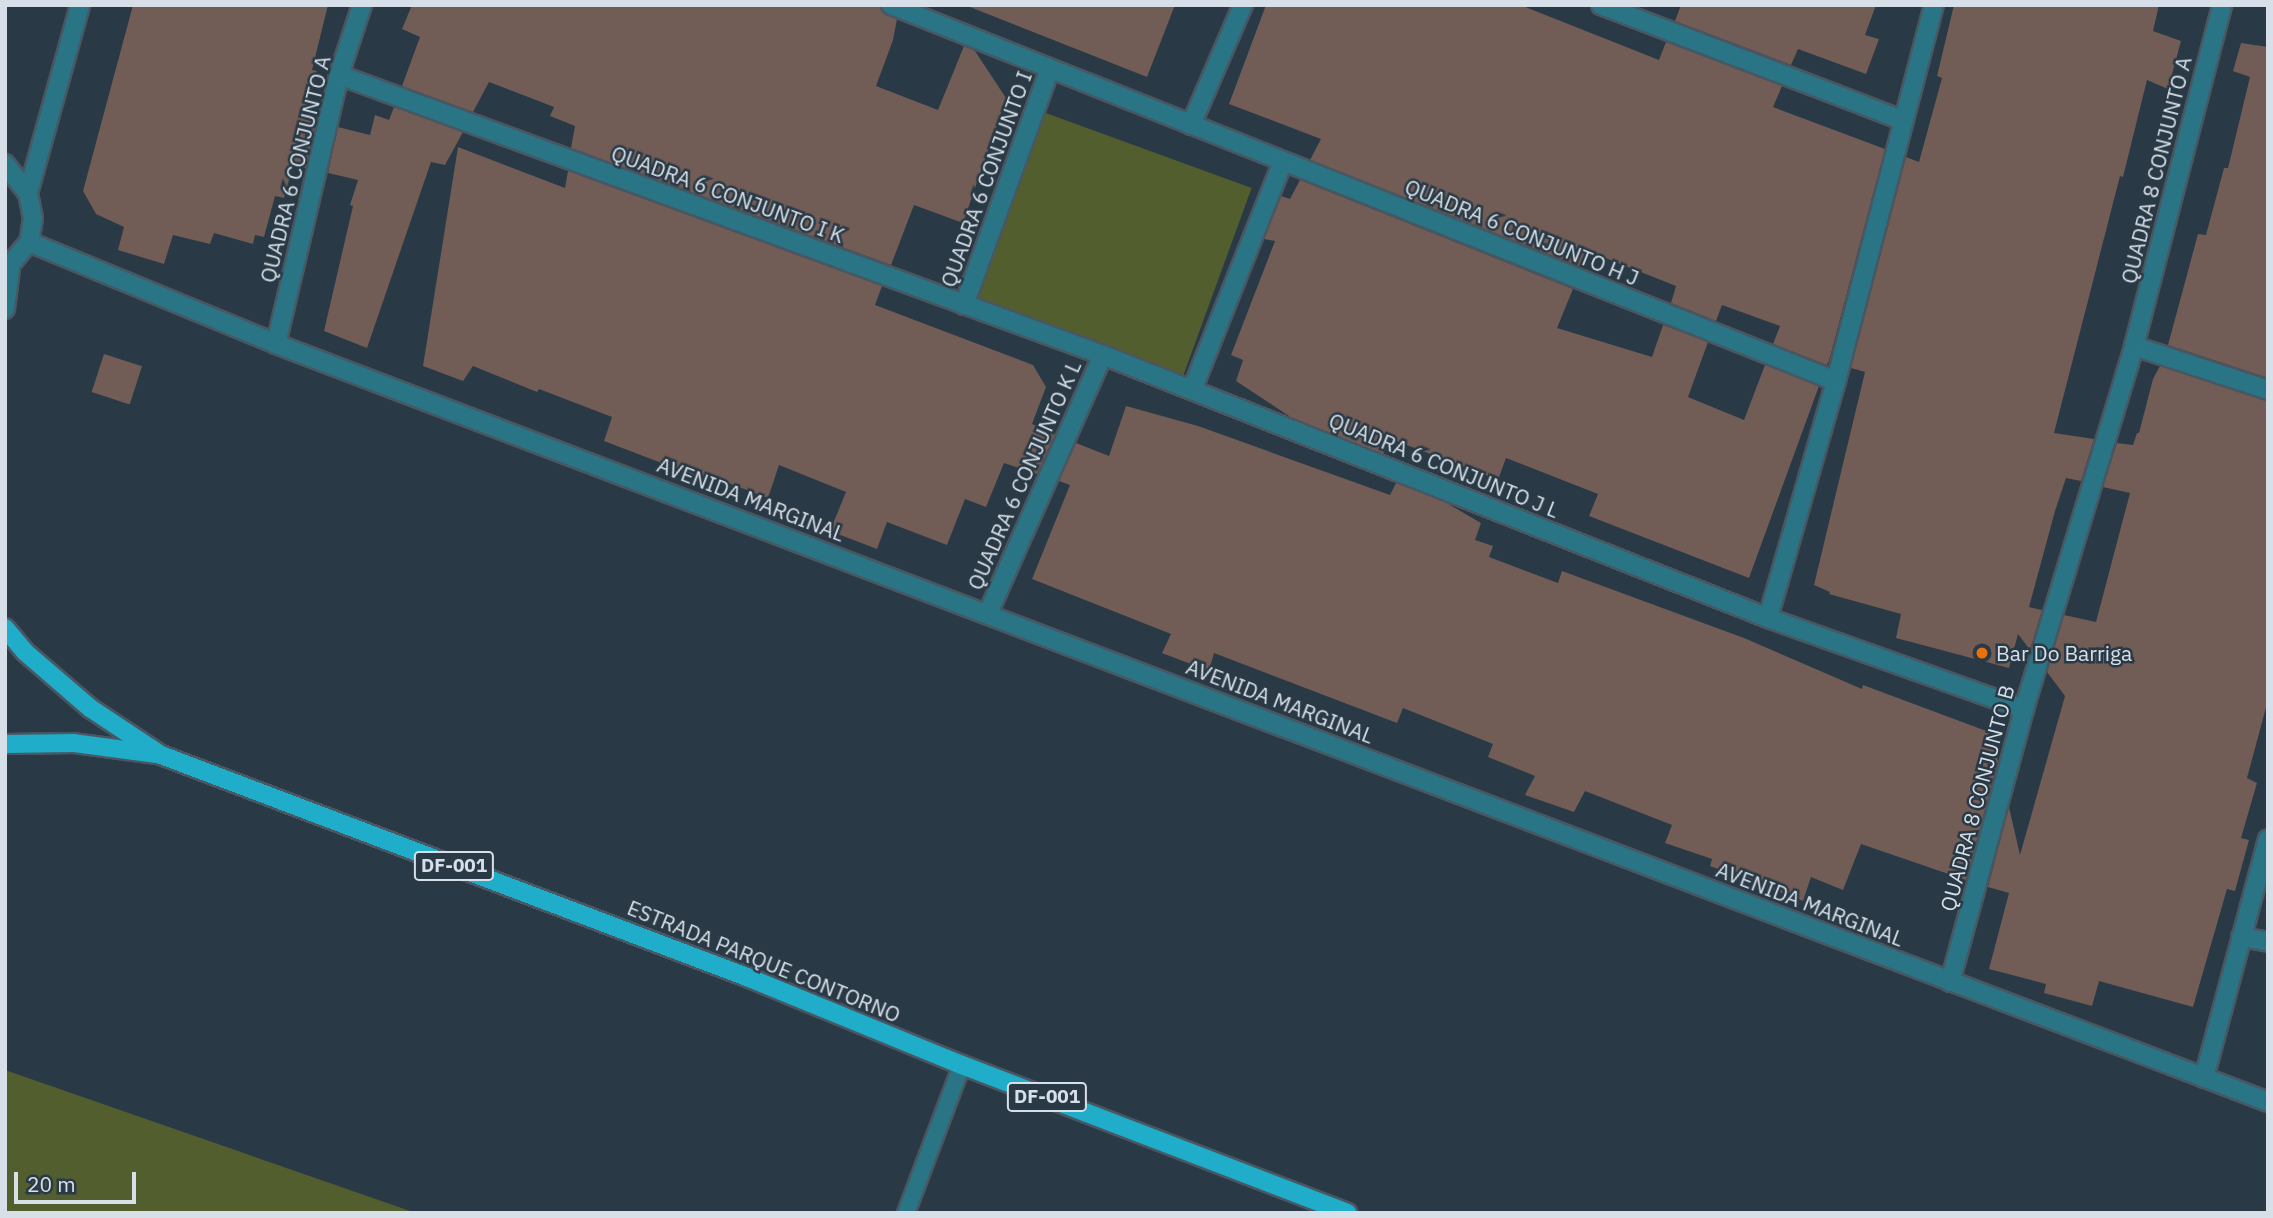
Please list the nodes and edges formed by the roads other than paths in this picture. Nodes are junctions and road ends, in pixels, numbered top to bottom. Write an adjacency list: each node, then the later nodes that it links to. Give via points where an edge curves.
1 (80, 5): 14 (street)
2 (362, 5): 9 (street, QUADRA 6 CONJUNTO A)
3 (891, 5): 8 (street, QUADRA 6 CONJUNTO H J)
4 (1243, 5): 11 (street)
5 (1601, 5): 10 (street)
6 (1934, 5): 10 (street)
7 (2222, 5): 20 (street, QUADRA 8 CONJUNTO A)
8 (1050, 68): 11 (street, QUADRA 6 CONJUNTO H J); 17 (street, QUADRA 6 CONJUNTO I)
9 (339, 75): 17 (street, QUADRA 6 CONJUNTO I K); 19 (street, QUADRA 6 CONJUNTO A)
10 (1904, 121): 22 (street)
11 (1191, 125): 12 (street, QUADRA 6 CONJUNTO H J)
12 (1283, 161): 22 (street, QUADRA 6 CONJUNTO H J); 23 (street)
13 (5, 164): 14 (street)
14 (28, 193): 15 (street, via 33,218)
15 (29, 242): 16 (street); 19 (street, AVENIDA MARGINAL)
16 (8, 270): 18 (street)
17 (964, 305): 21 (street, QUADRA 6 CONJUNTO I K)
18 (5, 309)
19 (276, 344): 25 (street, AVENIDA MARGINAL)
20 (2134, 346): 24 (street); 28 (street, QUADRA 8 CONJUNTO B)
21 (1103, 355): 23 (street, QUADRA 6 CONJUNTO J L); 25 (street, QUADRA 6 CONJUNTO K L)
22 (1836, 381): 26 (street)
23 (1192, 390): 26 (street, QUADRA 6 CONJUNTO J L)
24 (2268, 390)
25 (988, 614): 34 (street, AVENIDA MARGINAL)
26 (1768, 618): 28 (street, QUADRA 6 CONJUNTO J L)
27 (5, 628): 30 (main road, ESTRADA PARQUE CONTORNO / DF-001, via 24,652 90,708)
28 (2024, 709): 34 (street, QUADRA 8 CONJUNTO B)
29 (5, 744): 30 (main road, ESTRADA PARQUE CONTORNO / DF-001, via 74,743)
30 (161, 755): 35 (main road, ESTRADA PARQUE CONTORNO / DF-001, via 747,977)
31 (2268, 839): 32 (street)
32 (2241, 937): 33 (street); 36 (street)
33 (2268, 943)
34 (1950, 982): 36 (street, AVENIDA MARGINAL)
35 (961, 1065): 38 (lane); 39 (main road, ESTRADA PARQUE CONTORNO / DF-001)
36 (2204, 1077): 37 (street, AVENIDA MARGINAL)
37 (2268, 1102)
38 (906, 1213)
39 (1348, 1213)

